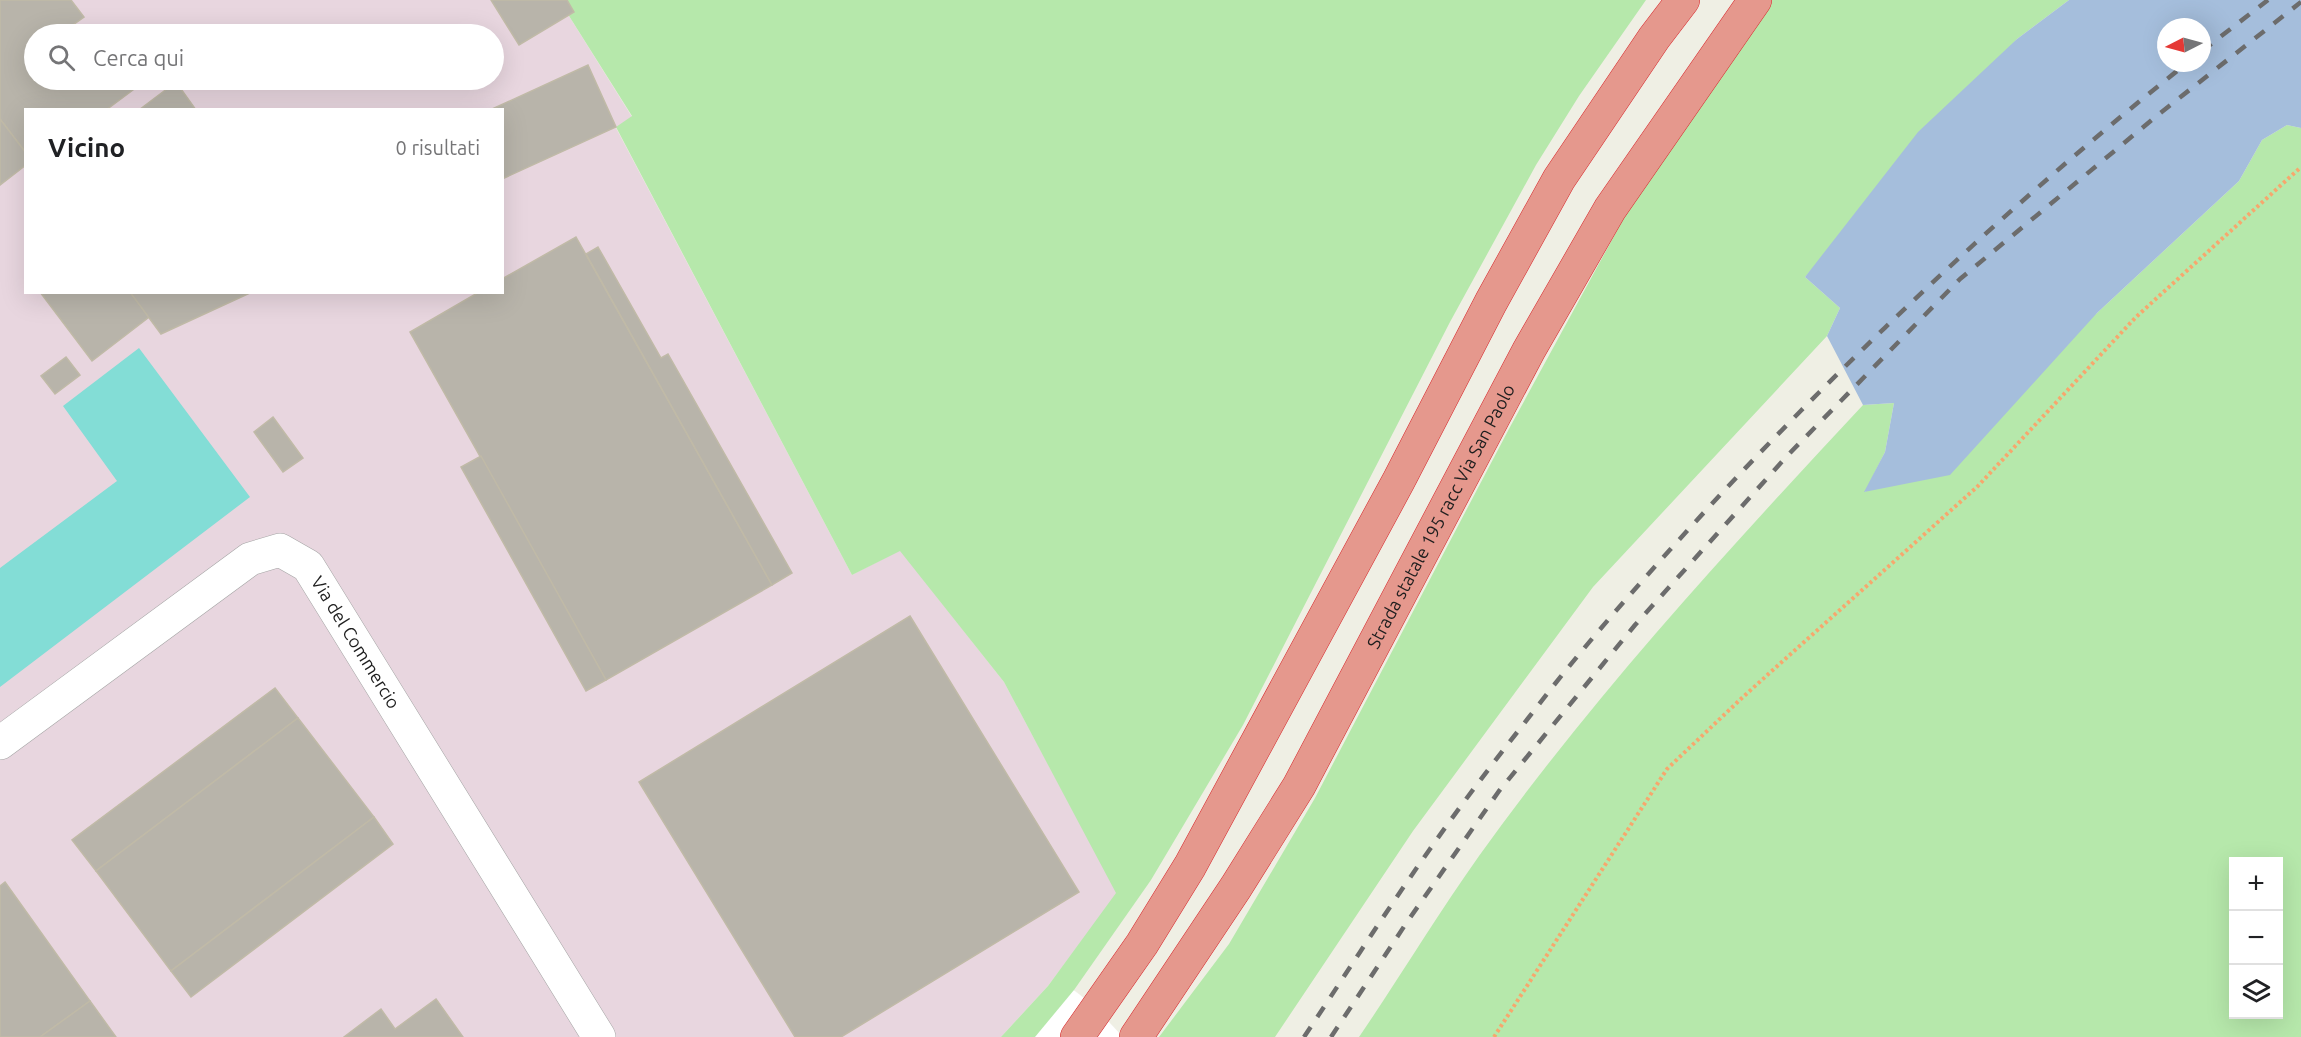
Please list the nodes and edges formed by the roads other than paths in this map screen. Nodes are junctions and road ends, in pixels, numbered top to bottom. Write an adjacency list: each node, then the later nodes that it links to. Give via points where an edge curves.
1 (1683, 0): 5 (highway, via 1560,179 1212,826 1142,944)
2 (1755, 0): 6 (highway, Strada statale 195 racc Via San Paolo, via 1610,209 1529,350 1299,786)
3 (0, 743): 4 (street, Via del Commercio, via 250,559 280,550 308,566)
4 (599, 1037)
5 (1077, 1037)
6 (1136, 1037)

